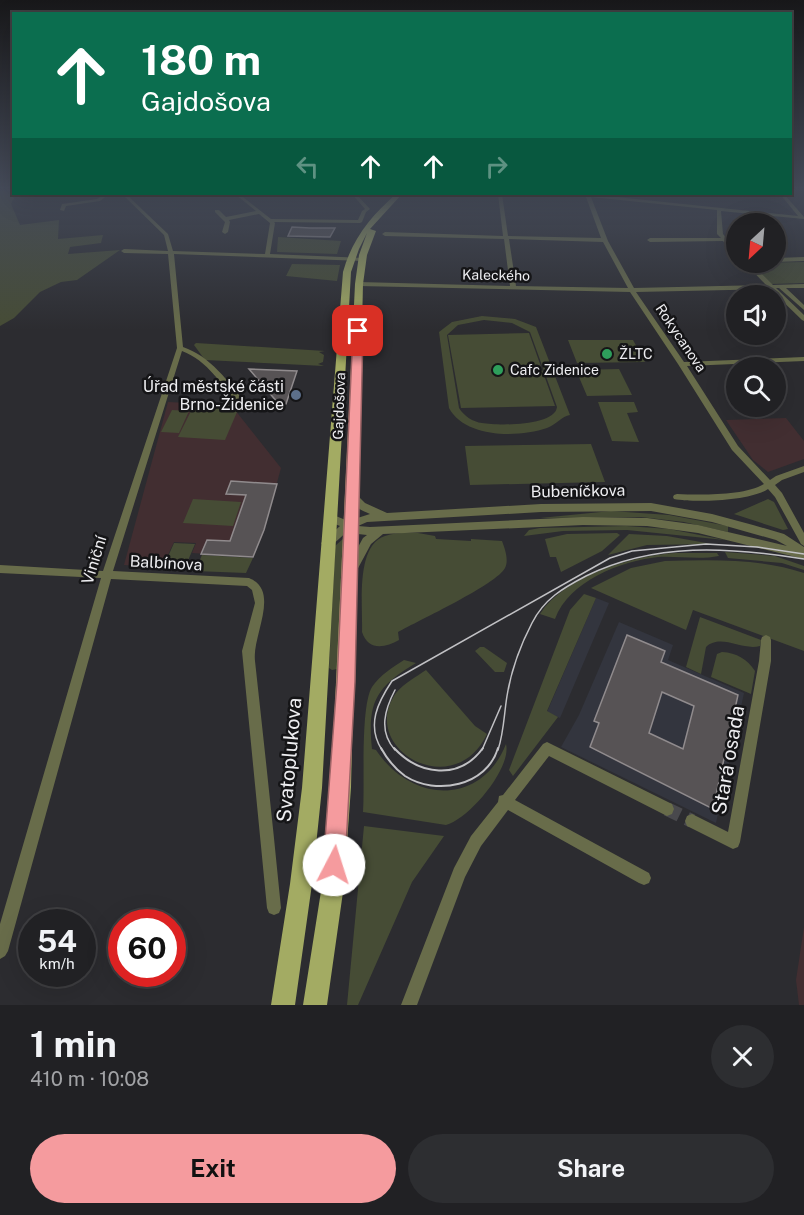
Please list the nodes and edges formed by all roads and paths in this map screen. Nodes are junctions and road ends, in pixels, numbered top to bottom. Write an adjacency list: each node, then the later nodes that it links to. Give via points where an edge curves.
1 (166, 236): 14 (street, Viniční)
2 (269, 236): 15 (street)
3 (361, 236): 16 (main road, Gajdošova)
4 (369, 236): 16 (main road, Gajdošova)
5 (462, 236): 8 (street)
6 (603, 236): 9 (street, Rokycanova)
7 (721, 236): 11 (street)
8 (506, 237): 9 (street); 23 (street)
9 (604, 240): 26 (street, Rokycanova)
10 (650, 240): 11 (street)
11 (723, 240): 12 (street)
12 (726, 243)
13 (124, 251): 14 (street)
14 (171, 252): 15 (street); 31 (street, Viniční)
15 (267, 256): 16 (street)
16 (356, 259): 20 (main road, Gajdošova); 40 (main road, Gajdošova, via 346,281)
17 (786, 260): 18 (street)
18 (804, 260)
19 (757, 273): 21 (street)
20 (359, 284): 23 (street, Kaleckého); 38 (main road, Gajdošova)
21 (769, 285)
22 (804, 286): 24 (street, Kaleckého)
23 (513, 287): 26 (street, Kaleckého)
24 (786, 287)
25 (726, 288): 26 (street, Kaleckého)
26 (632, 290): 33 (street, Rokycanova)
27 (786, 292): 29 (street)
28 (786, 302): 30 (street)
29 (804, 308)
30 (804, 319)
31 (180, 348): 34 (street, via 209,368); 47 (street, Viniční)
32 (804, 359): 33 (street)
33 (682, 364): 36 (street, Rokycanova, via 740,456)
34 (242, 404)
35 (804, 469): 36 (street)
36 (771, 484): 37 (street, via 759,491 723,497); 43 (street)
37 (677, 497)
38 (353, 498): 39 (street, via 361,506); 41 (main road, Gajdošova)
39 (386, 516): 41 (street, Bubeníčkova, via 366,518); 45 (street, Bubeníčkova, via 644,507 743,526 780,537)
40 (331, 518): 41 (street, Bubeníčkova); 44 (main road, Svatoplukova)
41 (349, 526): 42 (street, Bubeníčkova); 44 (street, Bubeníčkova); 48 (main road)
42 (381, 530): 45 (street, Bubeníčkova, via 647,522 698,529); 48 (street, via 358,553)
43 (804, 542)
44 (327, 543): 57 (main road, Svatoplukova, via 325,629 312,788)
45 (804, 554)
46 (0, 569): 47 (street, Balbínova)
47 (107, 575): 49 (street, Balbínova, via 249,582); 56 (street, Viniční)
48 (350, 575): 58 (main road, via 341,787 333,885)
49 (257, 588): 55 (street, Svatoplukova, via 260,603 248,651)
50 (766, 640): 53 (street, Stará osada, via 733,842)
51 (504, 801): 52 (street, via 547,748); 54 (street); 59 (street, via 459,873)
52 (667, 809)
53 (692, 821)
54 (644, 878)
55 (274, 908)
56 (0, 951)
57 (283, 1005)
58 (315, 1005)
59 (409, 1005)

